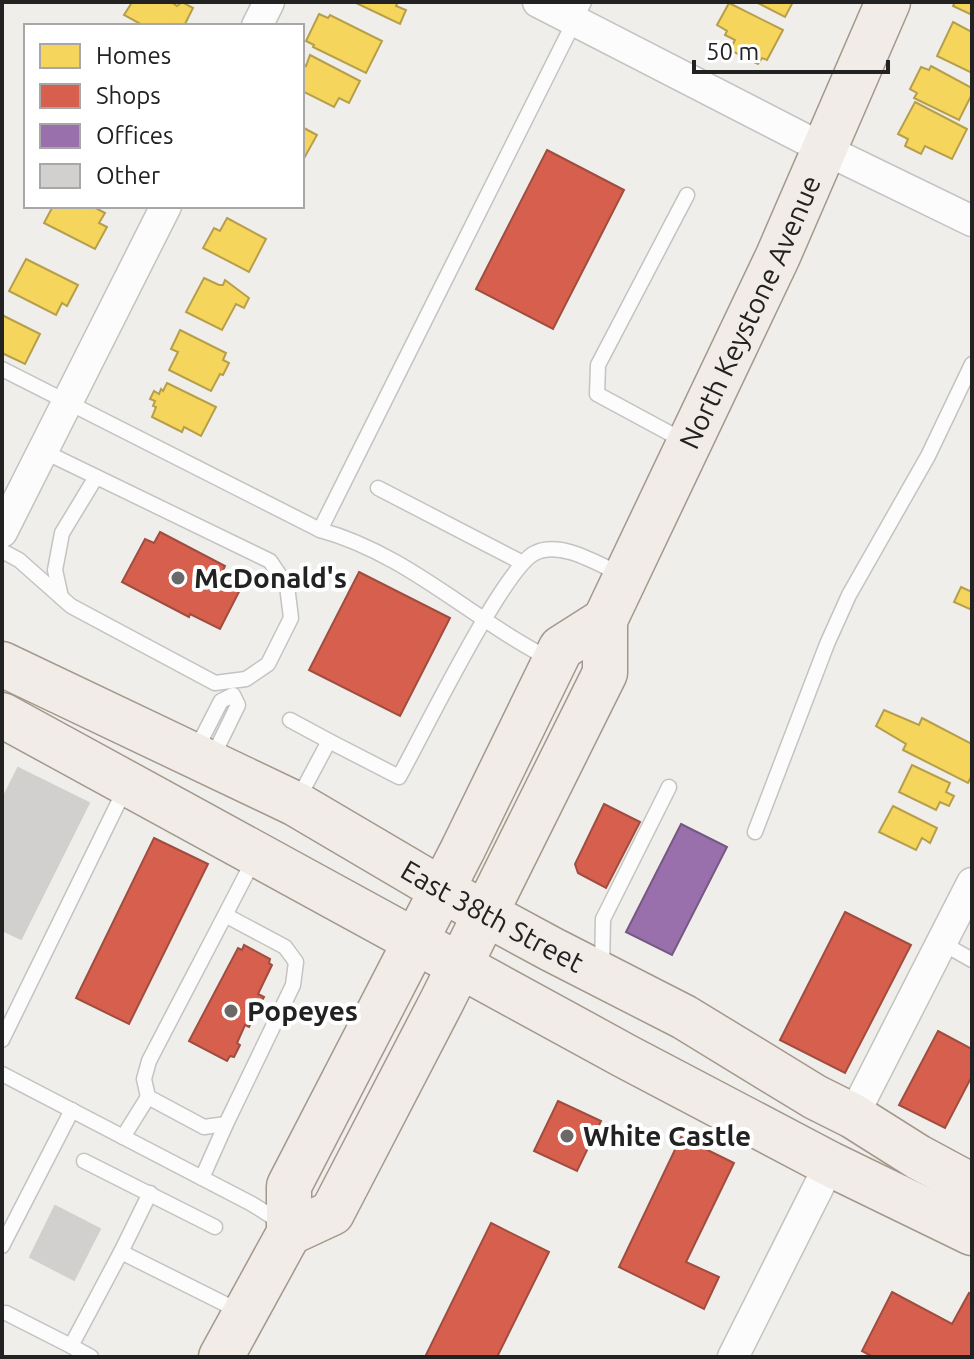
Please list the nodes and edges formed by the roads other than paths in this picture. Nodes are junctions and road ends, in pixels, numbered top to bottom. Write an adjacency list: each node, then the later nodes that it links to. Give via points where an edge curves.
1 (269, 2): 5 (street)
2 (538, 2): 4 (street)
3 (888, 2): 6 (main road, North Keystone Avenue)
4 (580, 12): 6 (street); 18 (lane)
5 (258, 24)
6 (824, 149): 9 (street); 13 (main road, North Keystone Avenue)
7 (687, 195): 13 (lane, via 598,365 597,394)
8 (165, 208): 12 (street)
9 (972, 221)
10 (972, 364): 35 (lane, via 844,607)
11 (2, 369): 12 (lane)
12 (67, 403): 14 (street); 18 (lane)
13 (690, 444): 21 (main road, North Keystone Avenue)
14 (43, 451): 15 (lane); 17 (street)
15 (96, 477): 22 (lane, via 62,533 55,570); 27 (lane, via 270,561 287,586 291,618 268,664)
16 (378, 488): 20 (lane)
17 (6, 515)
18 (320, 530): 23 (lane, via 388,556)
19 (2, 551): 22 (lane)
20 (521, 562): 21 (lane, via 553,549); 23 (lane)
21 (626, 576): 24 (main road, North Keystone Avenue)
22 (61, 597): 27 (lane, via 215,683)
23 (485, 619): 25 (lane); 30 (lane, via 399,777)
24 (605, 620): 25 (main road, via 561,648); 39 (main road, North Keystone Avenue, via 605,673 579,740)
25 (554, 662): 38 (main road)
26 (2, 664): 31 (main road, East 38th Street, via 154,739)
27 (236, 688): 31 (lane, via 233,717 217,748)
28 (290, 720): 30 (lane)
29 (4, 721): 32 (main road, East 38th Street)
30 (329, 741): 34 (lane)
31 (205, 754): 34 (main road, East 38th Street)
32 (128, 783): 36 (main road, East 38th Street); 46 (lane)
33 (669, 787): 45 (lane, via 603,919)
34 (296, 804): 38 (main road, East 38th Street)
35 (755, 832)
36 (256, 855): 40 (lane); 41 (main road, East 38th Street)
37 (972, 883): 42 (street)
38 (442, 890): 39 (main road, East 38th Street); 41 (main road)
39 (485, 913): 44 (main road, North Keystone Avenue); 45 (main road, East 38th Street)
40 (225, 915): 48 (lane, via 149,1061 144,1079); 51 (lane, via 285,947 296,962 293,985)
41 (415, 941): 44 (main road, East 38th Street); 59 (main road, via 289,1186)
42 (942, 943): 43 (lane); 50 (street)
43 (972, 960)
44 (459, 964): 54 (main road, East 38th Street); 59 (main road, North Keystone Avenue, via 332,1213)
45 (601, 973): 50 (main road, East 38th Street)
46 (2, 1040)
47 (2, 1074): 49 (lane)
48 (148, 1097): 51 (lane, via 204,1127); 52 (lane)
49 (72, 1110): 52 (lane); 61 (lane)
50 (853, 1116): 56 (main road, East 38th Street)
51 (226, 1124): 55 (lane)
52 (123, 1137): 55 (lane)
53 (84, 1161): 57 (lane)
54 (830, 1164): 60 (main road, East 38th Street); 68 (street)
55 (202, 1178): 59 (lane)
56 (972, 1186)
57 (150, 1193): 58 (lane); 62 (lane)
58 (215, 1227)
59 (289, 1230): 64 (main road)
60 (972, 1233)
61 (2, 1246)
62 (121, 1252): 64 (lane); 65 (lane)
63 (6, 1313): 65 (lane)
64 (245, 1314): 67 (main road)
65 (71, 1346): 66 (lane)
66 (91, 1357)
67 (221, 1357)
68 (733, 1357)

